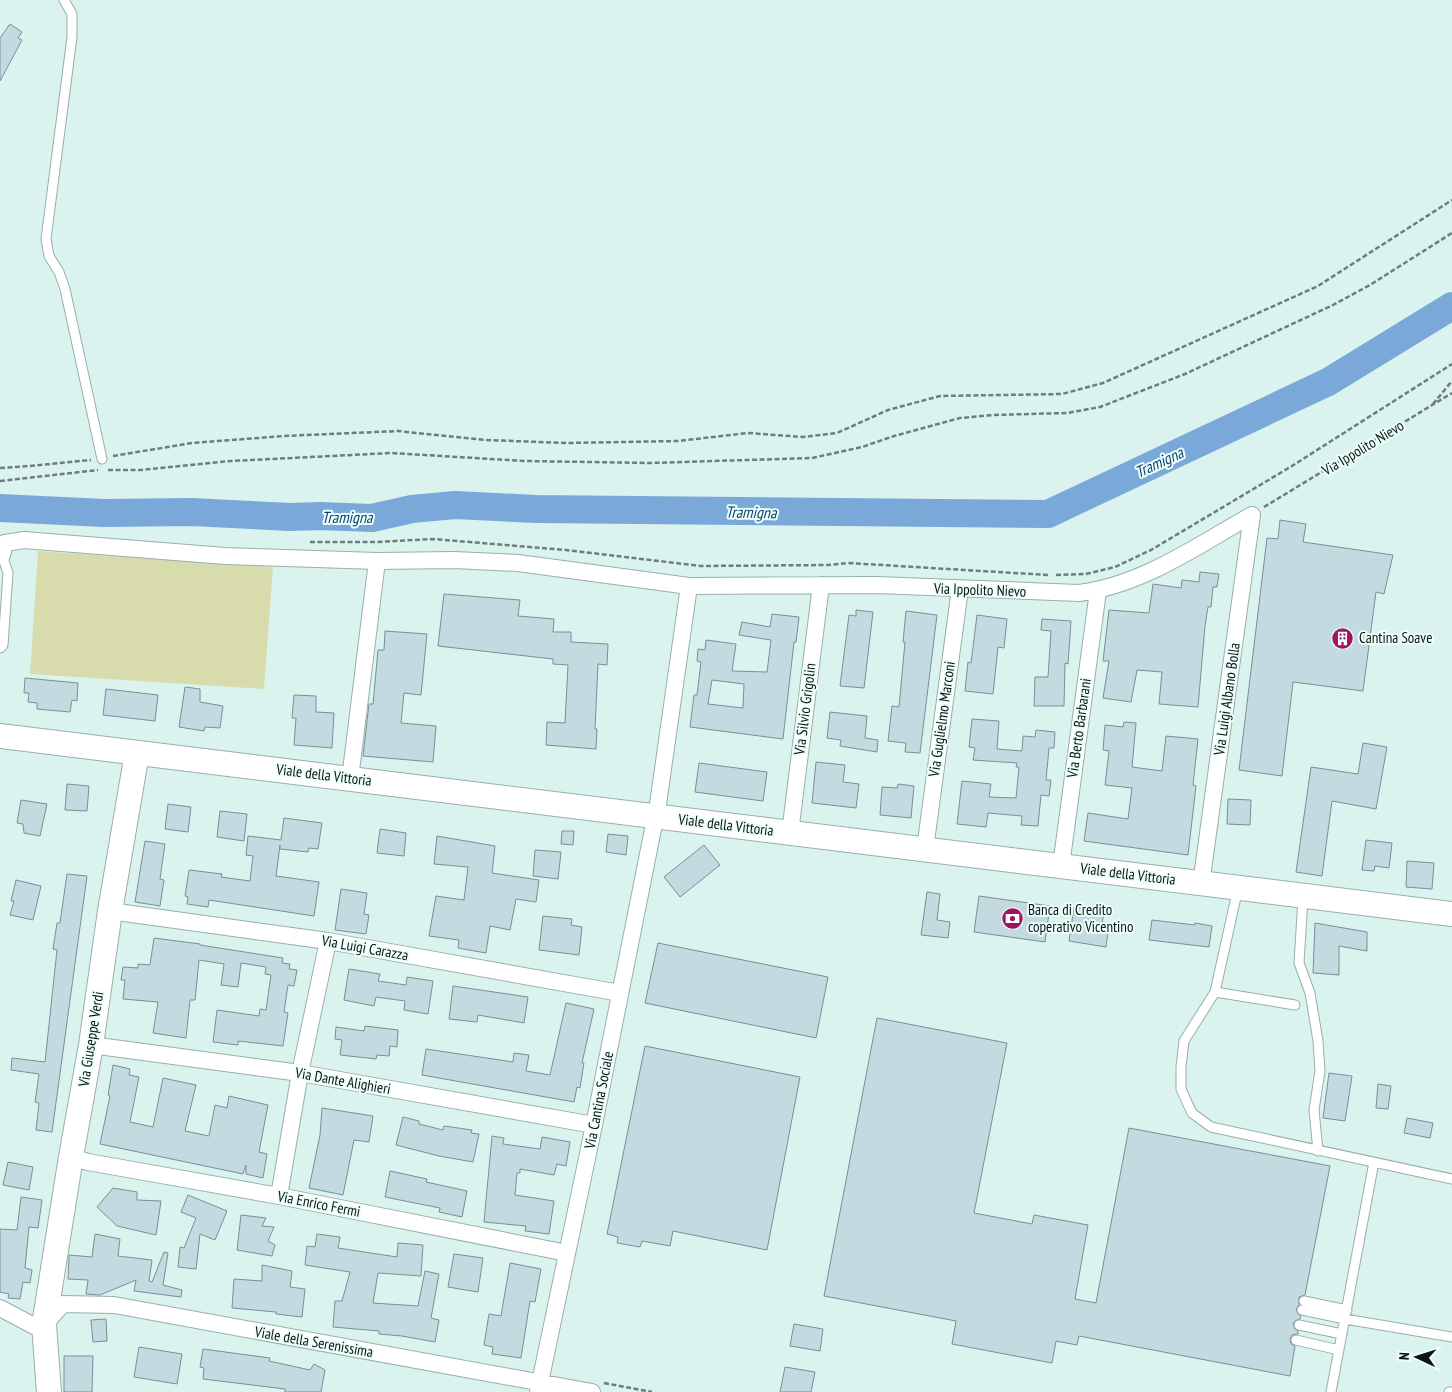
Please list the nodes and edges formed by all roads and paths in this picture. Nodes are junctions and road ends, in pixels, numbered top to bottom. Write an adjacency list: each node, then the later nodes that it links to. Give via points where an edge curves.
1 (64, 0): 8 (lane, via 72,14 72,37 46,238 49,256 65,289)
2 (1452, 200): 8 (path, via 1318,286 1103,383 1062,394 940,396 888,410 837,433 803,437 748,433 678,442 568,443 485,440 398,431 192,443)
3 (1452, 233): 10 (path, via 1333,305 1185,374 1100,408 1067,413 960,418 812,458 650,463 525,461 391,453 102,470)
4 (1452, 364): 14 (path, via 1292,466 1151,550 1115,567 1086,574 1056,575)
5 (1452, 381): 7 (path)
6 (1452, 392): 7 (path, Via Ippolito Nievo)
7 (1431, 407): 11 (path, Via Ippolito Nievo)
8 (102, 459): 9 (path)
9 (0, 468)
10 (0, 481)
11 (1252, 514): 18 (street, Via Ippolito Nievo, via 1129,582); 27 (street, Via Luigi Albano Bolla)
12 (1, 555): 13 (street, Via Ippolito Nievo, via 5,543 24,540 225,556); 19 (lane, via 8,573 3,645)
13 (377, 561): 16 (street, Via Ippolito Nievo, via 454,560 518,564); 22 (street)
14 (903, 566)
15 (821, 585): 16 (street, Via Ippolito Nievo); 17 (street, Via Ippolito Nievo); 24 (street, Via Silvio Grigolin)
16 (689, 586): 23 (street)
17 (960, 589): 18 (street, Via Ippolito Nievo); 25 (street, Via Guglielmo Marconi)
18 (1098, 591): 26 (street, Via Berto Barbarani)
19 (0, 648)
20 (0, 736): 21 (street, Viale della Vittoria)
21 (137, 752): 22 (street, Viale della Vittoria); 30 (street, Via Giuseppe Verdi)
22 (350, 778): 23 (street, Viale della Vittoria)
23 (655, 816): 24 (street, Viale della Vittoria); 34 (street, Via Cantina Sociale)
24 (790, 833): 25 (street, Viale della Vittoria)
25 (924, 849): 26 (street, Viale della Vittoria)
26 (1061, 866): 27 (street, Viale della Vittoria)
27 (1201, 884): 28 (street, Viale della Vittoria)
28 (1238, 888): 29 (street, Viale della Vittoria); 33 (lane)
29 (1303, 896): 31 (street, Viale della Vittoria); 39 (lane, via 1299,963 1310,993 1318,1041 1320,1071 1314,1110)
30 (110, 911): 32 (street, Via Luigi Carazza); 36 (street, Via Giuseppe Verdi)
31 (1452, 914)
32 (328, 941): 34 (street, Via Luigi Carazza); 37 (street)
33 (1214, 992): 35 (lane); 39 (lane, via 1184,1041 1181,1089 1192,1113 1211,1127)
34 (620, 993): 38 (street, Via Cantina Sociale)
35 (1295, 1005)
36 (91, 1045): 37 (street, Via Dante Alighieri); 40 (street, Via Giuseppe Verdi)
37 (300, 1073): 38 (street, Via Dante Alighieri); 43 (street)
38 (594, 1125): 44 (street, Via Cantina Sociale)
39 (1318, 1151): 41 (lane)
40 (71, 1157): 43 (street, Via Enrico Fermi); 47 (street, Via Giuseppe Verdi)
41 (1374, 1162): 42 (lane); 48 (lane)
42 (1452, 1180)
43 (279, 1196): 44 (street, Via Enrico Fermi)
44 (567, 1253): 50 (street, Via Cantina Sociale)
45 (0, 1308): 47 (street, via 34,1326)
46 (1300, 1320): 48 (lane); 48 (lane); 48 (lane)
47 (44, 1325): 50 (street, Viale della Serenissima, via 63,1304 114,1305); 51 (street, Via Giuseppe Verdi)
48 (1343, 1330): 49 (lane); 53 (lane)
49 (1452, 1336)
50 (539, 1387): 52 (street, Viale della Serenissima)
51 (49, 1392)
52 (592, 1392)
53 (1331, 1392)

